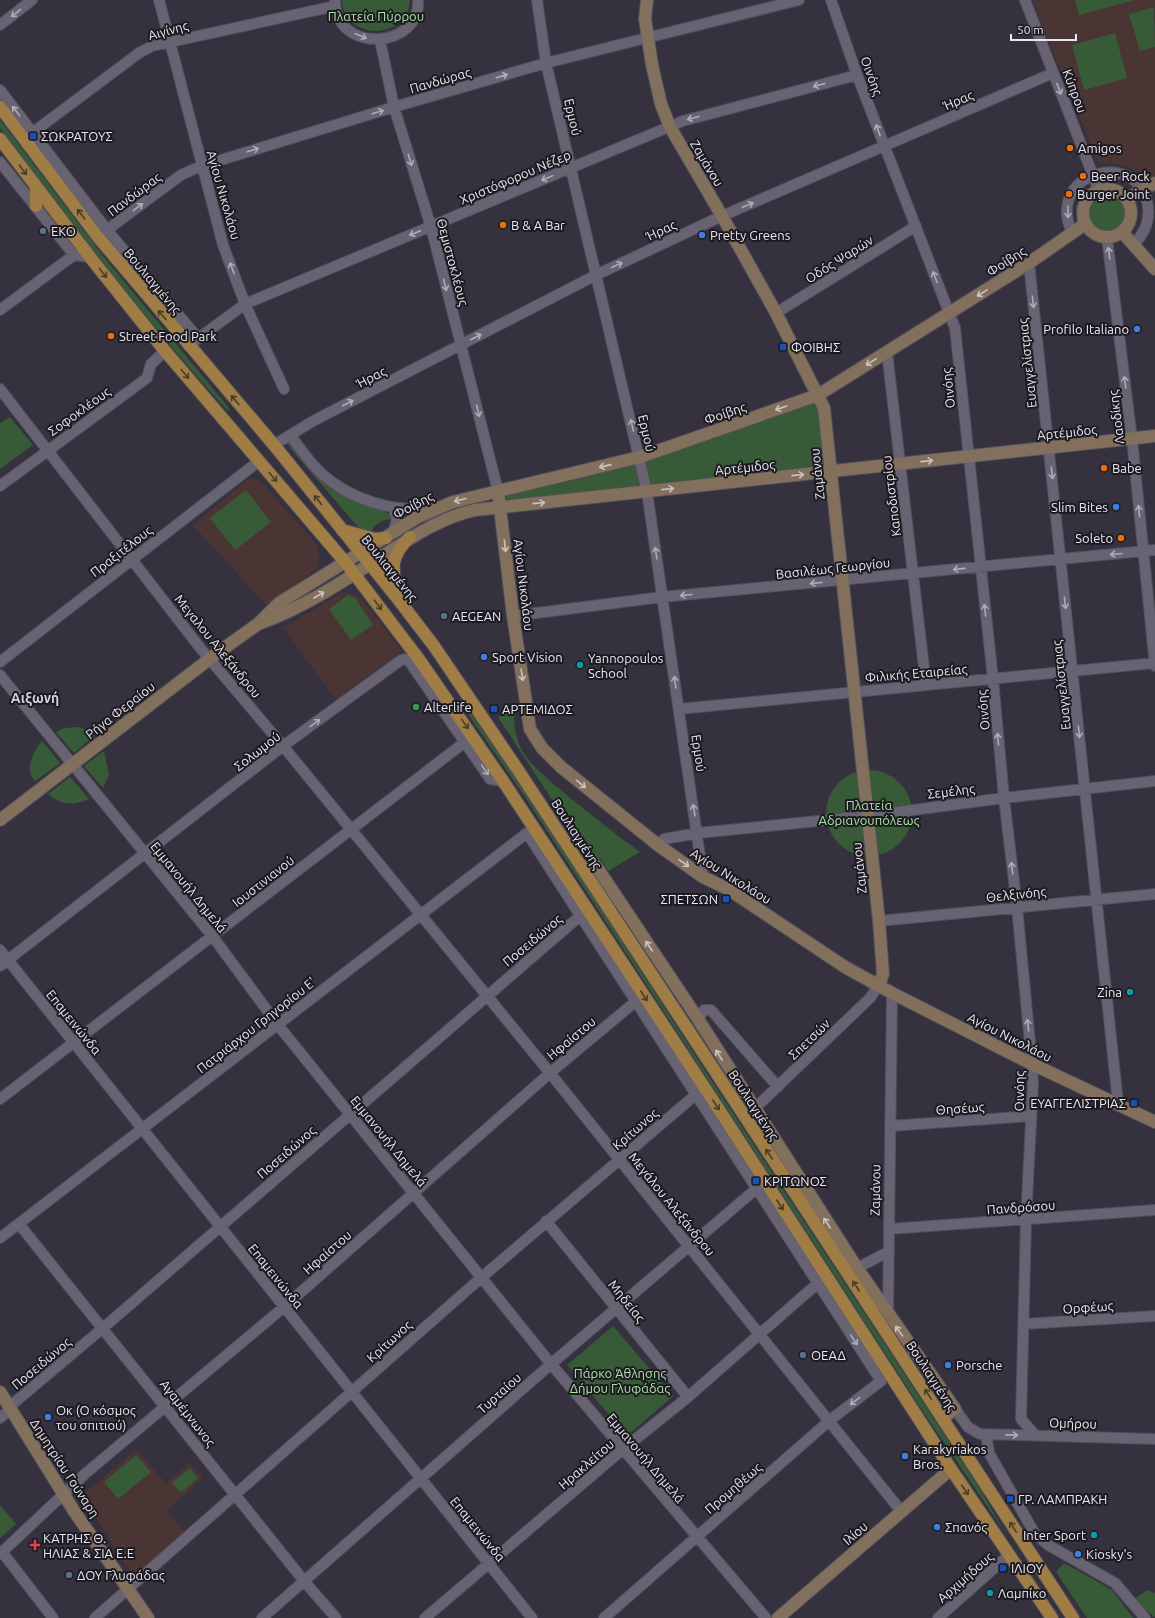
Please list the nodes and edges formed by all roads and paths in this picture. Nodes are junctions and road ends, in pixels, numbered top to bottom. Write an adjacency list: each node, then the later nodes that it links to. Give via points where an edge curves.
1 (32, 0): 10 (street, one-way to 10)
2 (158, 0): 13 (street, Αγίου Νικολάου)
3 (418, 0): 12 (street, via 414,17 406,29 394,37)
4 (537, 0): 14 (street, Ερμού)
5 (647, 0): 11 (street, Ζαμάνου, via 645,19)
6 (799, 0): 11 (street, Πανδώρας)
7 (831, 0): 16 (street, Οινόης)
8 (1025, 0): 15 (street, Κύπρου)
9 (335, 3): 12 (street, one-way to 12, via 341,20 351,32 365,39); 13 (street, Αιγίνης)
10 (0, 25)
11 (648, 38): 14 (street, Πανδώρας); 20 (street, Ζαμάνου, via 661,104)
12 (380, 40): 19 (street, Θεμιστοκλέους)
13 (168, 42): 21 (street, Αιγίνης, via 139,53); 25 (street, Αγίου Νικολάου)
14 (546, 63): 19 (street, Πανδώρας, one-way to 14); 26 (street, Ερμού)
15 (1053, 73): 23 (street, Ήρας); 27 (street, Κύπρου, one-way to 27)
16 (857, 75): 20 (street, Χριστόφορου Νέζερ, one-way to 20, via 683,121); 23 (street, Οινόης, one-way to 16)
17 (0, 90): 21 (street, one-way to 17)
18 (0, 107): 54 (main road, Βουλιαγμένης, one-way to 18, via 98,237)
19 (394, 107): 25 (street, Πανδώρας, one-way to 19); 37 (street, Θεμιστοκλέους, one-way to 37)
20 (670, 127): 26 (street, Χριστόφορου Νέζερ); 34 (street, Ζαμάνου)
21 (32, 133): 38 (street)
22 (0, 139): 29 (main road, one-way to 29)
23 (885, 146): 34 (street, Ήρας, one-way to 23); 36 (street, Οινόης)
24 (0, 162): 33 (street)
25 (201, 166): 38 (street, Πανδώρας, one-way to 25, via 181,175); 48 (street, Αγίου Νικολάου, one-way to 25, via 223,246)
26 (571, 168): 37 (street, Χριστόφορου Νέζερ, one-way to 37); 47 (street, Ερμού)
27 (1092, 175): 30 (street, via 1120,173); 31 (street, Κύπρου); 40 (street, one-way to 40, via 1078,185 1069,199 1067,216)
28 (1155, 182): 30 (street)
29 (36, 186): 33 (main road); 44 (main road)
30 (1142, 190): 32 (street); 42 (street, via 1148,204 1148,219 1143,233)
31 (1099, 191): 32 (street, via 1114,190); 35 (street, via 1085,204)
32 (1126, 199): 39 (street, via 1131,213 1130,220)
33 (36, 206): 43 (street)
34 (722, 216): 47 (street, Ήρας, one-way to 34); 50 (street, Ζαμάνου)
35 (1085, 224): 40 (street, Φοίβης); 41 (street, via 1094,234)
36 (916, 226): 50 (street, Οδóς Ψαρών); 51 (street, Οινόης, one-way to 36)
37 (431, 227): 48 (street, Χριστόφορου Νέζερ, one-way to 48); 53 (street, Θεμιστοκλέους, one-way to 53)
38 (107, 230): 52 (street)
39 (1122, 232): 41 (street); 42 (street)
40 (1072, 233): 45 (street, Φοίβης)
41 (1108, 238): 62 (street, Λαοδίκης, one-way to 41)
42 (1132, 245): 46 (street)
43 (74, 255): 44 (street); 49 (street)
44 (90, 257): 55 (main road, one-way to 55)
45 (1029, 264): 51 (street, Φοίβης, one-way to 51); 64 (street, Ευαγγελίστριας, one-way to 64)
46 (1155, 269)
47 (596, 275): 53 (street, Ήρας, one-way to 47); 66 (street, Ερμού, one-way to 47)
48 (245, 304): 52 (street, Χριστόφορου Νέζερ); 58 (street, Αγίου Νικολάου)
49 (0, 310)
50 (776, 313): 59 (street, Ζαμάνου)
51 (949, 313): 56 (street, Φοίβης); 67 (street, Οινόης, via 955,328)
52 (198, 338): 54 (street, Χριστόφορου Νέζερ)
53 (461, 345): 60 (street, Ήρας, one-way to 53); 72 (street, Θεμιστοκλέους, one-way to 72)
54 (188, 346): 63 (main road, Βουλιαγμένης, one-way to 54)
55 (165, 351): 65 (street, Σοφοκλέους, via 151,364 147,378); 68 (main road, one-way to 68)
56 (887, 352): 59 (street, Φοίβης, one-way to 59); 69 (street, Καποδιστρίου)
57 (0, 389): 65 (street, Μεγαλου Αλεξάνδρου)
58 (284, 389)
59 (818, 395): 66 (street, Φοίβης, one-way to 66); 70 (street, Ζαμάνου, via 824,408)
60 (290, 435): 63 (street, Ήρας); 74 (street, via 311,462 330,480 362,497)
61 (1155, 436): 62 (street, Αρτέμιδος)
62 (1132, 439): 64 (street, Αρτέμιδος); 81 (street, Λαοδίκης, one-way to 62)
63 (274, 445): 77 (main road, Βουλιαγμένης, one-way to 63)
64 (1049, 448): 67 (street, Αρτέμιδος); 84 (street, Ευαγγελίστριας, one-way to 84)
65 (48, 450): 71 (street, Σοφοκλέους); 83 (street, Μεγαλου Αλεξάνδρου)
66 (640, 457): 72 (street, Φοίβης, one-way to 72); 73 (street, Ερμού)
67 (969, 457): 69 (street, Αρτέμιδος, one-way to 67); 87 (street, Οινόης)
68 (259, 461): 83 (street, Πραξιτέλους); 85 (main road, one-way to 85)
69 (900, 464): 70 (street, Αρτέμιδος); 88 (street, Καποδιστρίου)
70 (831, 472): 73 (street, Αρτέμιδος, one-way to 70); 90 (street, Ζαμάνου)
71 (0, 486)
72 (498, 491): 75 (street, Φοίβης, one-way to 75); 76 (street, Αγίου Νικολάου)
73 (647, 492): 76 (street, Αρτέμιδος, one-way to 73); 91 (street, Ερμού, one-way to 73)
74 (393, 507): 75 (street); 78 (street, via 397,520)
75 (436, 508): 78 (street, Φοίβης)
76 (500, 508): 79 (street, Αρτέμιδος, via 459,514); 93 (street, Αγίου Νικολάου, one-way to 93)
77 (342, 530): 78 (main road, via 375,539); 82 (main road, Βουλιαγμένης)
78 (389, 535): 82 (street, Φοίβης)
79 (410, 537): 86 (street, Αρτέμιδος); 92 (main road, via 400,546 392,565)
80 (1155, 550): 81 (street, Βασιλέως Γεωργίου)
81 (1143, 551): 84 (street, Βασιλέως Γεωργίου, one-way to 84); 98 (street, Λαοδίκης)
82 (361, 554): 85 (street, Φοίβης); 86 (main road, Βουλιαγμένης)
83 (133, 559): 96 (street, Μεγαλου Αλεξάνδρου); 97 (street, Πραξιτέλους)
84 (1061, 559): 87 (street, Βασιλέως Γεωργίου); 99 (street, Ευαγγελίστριας, one-way to 99)
85 (346, 563): 89 (main road); 94 (street, Ρήγα Φεραίου, via 279,603)
86 (370, 564): 89 (street, Αρτέμιδος); 92 (main road, Βουλιαγμένης)
87 (981, 567): 88 (street, Βασιλέως Γεωργίου, one-way to 88); 101 (street, Οινόης, one-way to 87)
88 (913, 573): 90 (street, Βασιλέως Γεωργίου); 103 (street, Καποδιστρίου)
89 (354, 574): 94 (street, Ρήγα Φεραίου, one-way to 89, via 286,614); 95 (main road, one-way to 95)
90 (843, 580): 91 (street, Βασιλέως Γεωργίου, one-way to 91); 104 (street, Ζαμάνου)
91 (662, 598): 93 (street, Βασιλέως Γεωργίου); 105 (street, Ερμού, one-way to 91)
92 (398, 599): 119 (main road, Βουλιαγμένης, via 434,646 514,763)
93 (513, 616): 117 (street, Αγίου Νικολάου, one-way to 117, via 530,729 542,748 561,767)
94 (258, 624): 96 (street, Ρήγα Φεραίου)
95 (418, 658): 102 (main road); 109 (main road, one-way to 109)
96 (209, 659): 107 (street, Μεγαλου Αλεξάνδρου); 108 (street, Ρήγα Φεραίου)
97 (0, 662)
98 (1155, 664): 99 (street, Φιλικής Εταιρείας)
99 (1072, 671): 101 (street, Φιλικής Εταιρείας); 111 (street, Ευαγγελίστριας, one-way to 111)
100 (0, 675): 108 (street, Εμμανουήλ Δημελά)
101 (993, 679): 103 (street, Φιλικής Εταιρείας); 112 (street, Οινόης, one-way to 101)
102 (424, 682): 106 (street, Σολωμού); 107 (street, Σολωμού, one-way to 102, via 401,660 409,661)
103 (926, 685): 104 (street, Φιλικής Εταιρείας)
104 (855, 692): 105 (street, Φιλικής Εταιρείας); 113 (street, Ζαμάνου)
105 (678, 709): 116 (street, Ερμού, one-way to 105)
106 (466, 742): 109 (street, Σολωμού, one-way to 109, via 490,779); 115 (street, Ιουστινιανού)
107 (283, 746): 115 (street, Μεγαλου Αλεξάνδρου); 118 (street, Σολωμού)
108 (72, 764): 114 (street, Ρήγα Φεραίου); 118 (street, Εμμανουήλ Δημελά)
109 (503, 781): 127 (main road)
110 (1155, 782): 111 (street, Σεμέλης)
111 (1085, 790): 112 (street, Σεμέλης); 122 (street, Ευαγγελίστριας)
112 (1004, 798): 113 (street, Σεμέλης); 123 (street, Οινόης, one-way to 112)
113 (868, 816): 116 (street, Σεμέλης); 126 (street, Ζαμάνου)
114 (0, 820)
115 (350, 829): 124 (street, Μεγαλου Αλεξάνδρου); 128 (street, Ιουστινιανού)
116 (698, 833): 117 (street, Σεμέλης, via 664,839); 120 (street, Ερμού)
117 (658, 845): 120 (street, Αγίου Νικολάου, one-way to 120)
118 (146, 854): 128 (street, Εμμανουήλ Δημελά); 130 (street, Σολωμού)
119 (581, 867): 135 (street, one-way to 119, via 596,866); 141 (main road, Βουλιαγμένης)
120 (703, 877): 131 (street, Αγίου Νικολάου, via 728,889 845,967)
121 (1155, 894): 122 (street, Θελξινόης)
122 (1096, 899): 123 (street, Θελξινόης); 145 (street, Ευαγγελίστριας)
123 (1017, 907): 126 (street, Θελξινόης); 139 (street, Οινόης, one-way to 123)
124 (420, 916): 125 (street, Πατριάρχου Γρηγορίου E', via 527,833); 133 (street, Μεγάλου Αλεξάνδρου); 136 (street, Πατριάρχου Γρηγορίου E')
125 (580, 916): 127 (street); 133 (street, Ποσειδώνος)
126 (879, 921): 131 (street, Ζαμάνου, via 883,974)
127 (593, 927): 134 (street); 137 (main road, one-way to 137)
128 (213, 937): 136 (street, Εμμανουήλ Δημελά); 138 (street, Ιουστινιανού)
129 (0, 950): 130 (street, Επαμεινώνδα)
130 (4, 963): 138 (street, Επαμεινώνδα)
131 (878, 985): 132 (street, Αγίου Νικολάου); 142 (street, Σπετσών, via 870,998)
132 (892, 993): 139 (street, Αγίου Νικολάου); 150 (street, Ζαμάνου)
133 (486, 996): 140 (street, Μεγάλου Αλεξάνδρου); 147 (street, Ποσειδώνος)
134 (636, 1002): 137 (street); 140 (street, Ηφαίστου)
135 (698, 1019): 141 (street, one-way to 135); 142 (street, via 704,1010 711,1010)
136 (278, 1025): 147 (street, Εμμανουήλ Δημελά); 151 (street, Πατριάρχου Γρηγορίου E')
137 (662, 1033): 143 (main road)
138 (74, 1042): 144 (street, Ιουστινιανού); 151 (street, Επαμεινώνδα)
139 (1032, 1064): 145 (street, Αγίου Νικολάου); 148 (street, Οινόης)
140 (550, 1073): 152 (street, Μεγάλου Αλεξάνδρου); 154 (street, Ηφαίστου)
141 (730, 1082): 146 (street); 182 (main road, Βουλιαγμένης, one-way to 141)
142 (778, 1087): 146 (street, Σπετσών)
143 (700, 1091): 152 (street, Κρίτωνος); 153 (street); 188 (main road, one-way to 188)
144 (0, 1099)
145 (1118, 1103): 149 (street, Αγίου Νικολάου)
146 (754, 1109): 164 (street, one-way to 146)
147 (350, 1114): 154 (street, Εμμανουήλ Δημελά); 159 (street, Ποσειδώνος)
148 (1031, 1116): 150 (street, Θησέως); 156 (street, Οινόης)
149 (1155, 1122)
150 (890, 1126): 160 (street, Ζαμάνου)
151 (142, 1129): 158 (street, Πατριάρχου Γρηγορίου E'); 159 (street, Επαμεινώνδα)
152 (620, 1159): 157 (street, Κρίτωνος); 162 (street, Μεγάλου Αλεξάνδρου)
153 (756, 1189): 162 (street, Τυρταίου); 166 (street)
154 (414, 1194): 165 (street, Εμμανουήλ Δημελά); 167 (street, Ηφαίστου)
155 (1155, 1210): 156 (street, Πανδρόσου)
156 (1026, 1220): 160 (street, Πανδρόσου); 171 (street, Οινόης)
157 (546, 1221): 165 (street, Κρίτωνος); 168 (street, Μηδείας)
158 (19, 1224): 161 (street, Πατριάρχου Γρηγορίου E'); 172 (street, Αγαμέμνωνος)
159 (220, 1227): 167 (street, Επαμεινώνδα); 172 (street, Ποσειδώνος)
160 (889, 1229): 163 (street, Ζαμάνου)
161 (0, 1238)
162 (688, 1246): 168 (street, Τυρταίου); 173 (street, Μεγάλου Αλεξάνδρου)
163 (888, 1252): 164 (street); 169 (street, Ζαμάνου)
164 (857, 1268): 169 (street)
165 (482, 1277): 174 (street, Εμμανουήλ Δημελά); 176 (street, Κρίτωνος)
166 (818, 1283): 173 (street, Ηρακλείτου); 183 (street, Προμηθέως, one-way to 183, via 881,1381)
167 (284, 1307): 176 (street, Επαμεινώνδα); 178 (street, Ηφαίστου)
168 (617, 1308): 174 (street, Τυρταίου); 177 (street, Μηδείας)
169 (888, 1315): 180 (street, one-way to 169)
170 (1155, 1316): 171 (street, Ορφέως)
171 (1023, 1324): 185 (street, Οινόης, via 1021,1419)
172 (103, 1328): 178 (street, Αγαμέμνωνος); 179 (street, Ποσειδώνος)
173 (760, 1335): 177 (street, Ηρακλείτου); 183 (street, Μεγάλου Αλεξάνδρου)
174 (550, 1364): 187 (street, Εμμανουήλ Δημελά); 189 (street, Τυρταίου)
175 (0, 1392): 179 (street, Δημητρίου Γούναρη)
176 (352, 1392): 189 (street, Επαμεινώνδα); 191 (street, Κρίτωνος)
177 (688, 1397): 187 (street, Ηρακλείτου)
178 (167, 1407): 190 (street, Ηφαίστου); 191 (street, Αγαμέμνωνος)
179 (10, 1408): 181 (street, Ποσειδώνος); 190 (street, Δημητρίου Γούναρη)
180 (955, 1408): 182 (street); 184 (street, Ομήρου, via 974,1431)
181 (0, 1418)
182 (943, 1418): 195 (main road, Βουλιαγμένης, one-way to 182)
183 (829, 1421): 192 (street, Μεγάλου Αλεξάνδρου); 194 (street, Προμηθέως)
184 (989, 1434): 185 (street, Ομήρου, one-way to 185); 193 (street, via 989,1453)
185 (1035, 1435): 186 (street, Ομήρου)
186 (1155, 1438)
187 (622, 1450): 194 (street, Εμμανουήλ Δημελά); 198 (street, Ηρακλείτου)
188 (951, 1469): 192 (street, Ιλίου); 197 (main road, one-way to 197)
189 (421, 1479): 198 (street, Επαμεινώνδα); 199 (street, Τυρταίου)
190 (63, 1494): 196 (street, Ηφαίστου); 200 (street, Δημητρίου Γούναρη)
191 (235, 1494): 199 (street, Αγαμέμνωνος); 200 (street, Κρίτωνος)
192 (901, 1512): 210 (street, Ιλίου)
193 (1035, 1534): 195 (street); 214 (street, via 1048,1546 1115,1583)
194 (696, 1538): 208 (street, Προμηθέως); 209 (street, Εμμανουήλ Δημελά)
195 (1023, 1543): 213 (main road, Βουλιαγμένης)
196 (1, 1553): 201 (street)
197 (1009, 1555): 211 (street, Αρχιμήδους); 212 (main road)
198 (489, 1564): 206 (street, Ηρακλείτου); 207 (street, Επαμεινώνδα)
199 (304, 1581): 204 (street, Τυρταίου); 205 (street, Αγαμέμνωνος)
200 (128, 1590): 202 (street, Κρίτωνος); 203 (street, Δημητρίου Γούναρη)
201 (52, 1618)
202 (95, 1618)
203 (148, 1618)
204 (262, 1618)
205 (336, 1618)
206 (425, 1618)
207 (532, 1618)
208 (604, 1618)
209 (766, 1618)
210 (778, 1618)
211 (938, 1618)
212 (1052, 1618)
213 (1073, 1618)
214 (1145, 1618)

